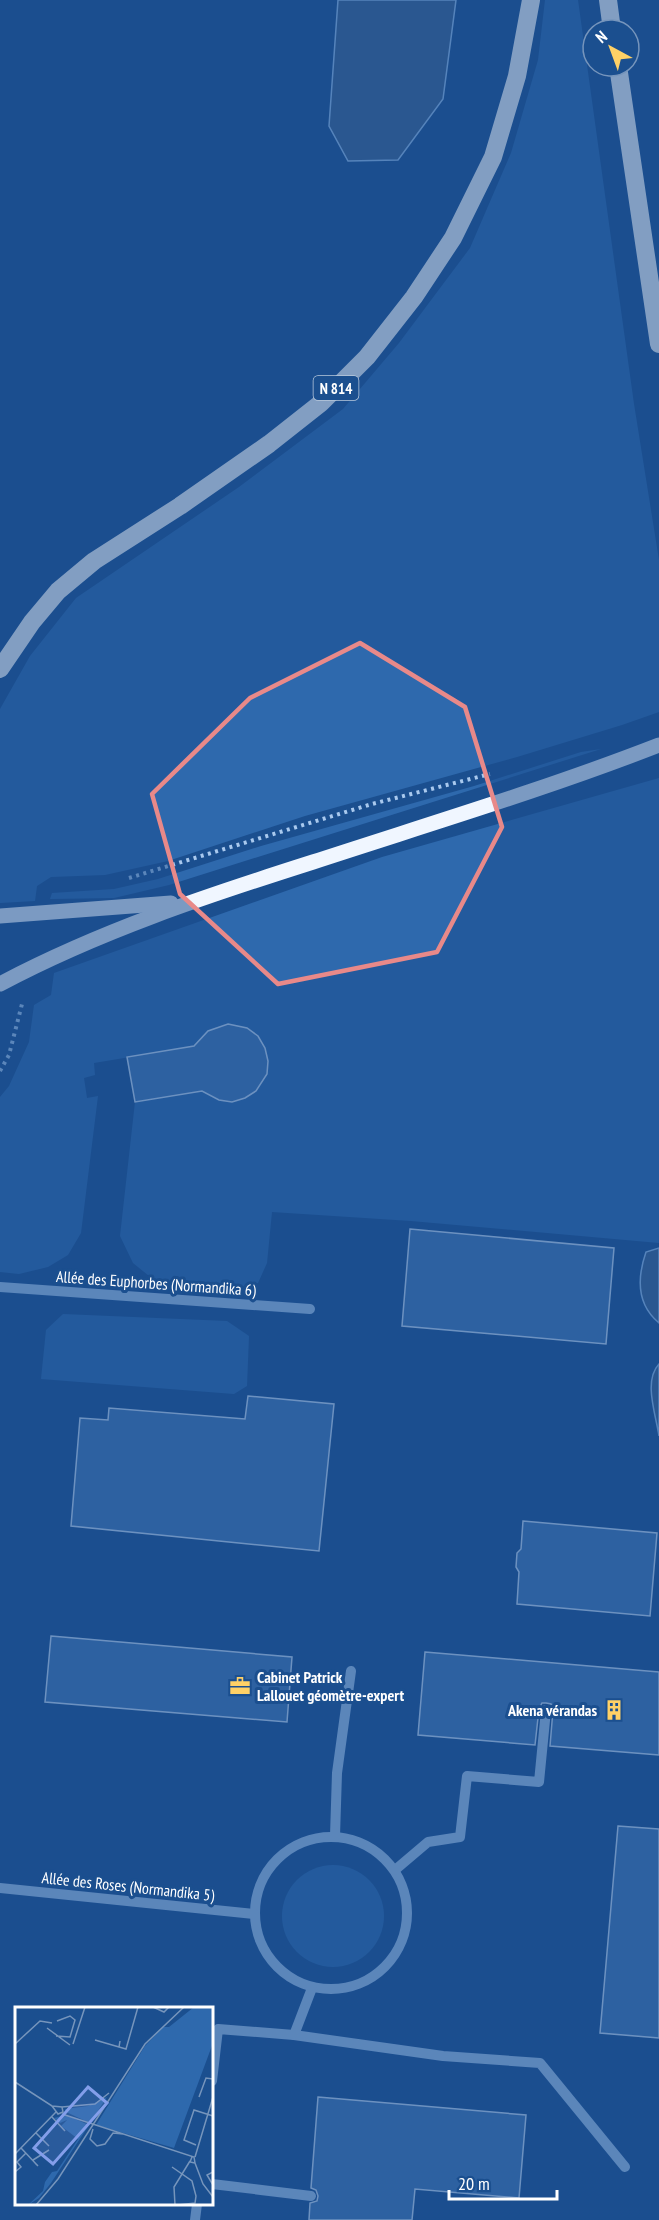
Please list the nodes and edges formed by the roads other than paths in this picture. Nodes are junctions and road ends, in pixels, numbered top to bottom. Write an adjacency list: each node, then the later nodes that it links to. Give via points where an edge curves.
1 (531, 0): 6 (highway, N 814, via 518,76 493,157 453,238 367,357 321,403 269,444 94,561 58,591)
2 (608, 0): 3 (highway)
3 (610, 18)
4 (620, 78): 5 (highway)
5 (659, 344)
6 (0, 669)
7 (659, 746): 8 (main road)
8 (189, 902): 9 (main road); 10 (main road, via 45,960)
9 (0, 916)
10 (0, 984)
11 (0, 1287): 12 (lane, Allée des Euphorbes (Normandika 6))
12 (310, 1309)
13 (351, 1671): 15 (lane, via 337,1773)
14 (546, 1710): 16 (lane, via 539,1782 467,1776 460,1837 428,1842)
15 (335, 1836): 16 (lane, via 379,1853); 18 (lane, via 310,1839 287,1850 269,1867 257,1889)
16 (394, 1870): 19 (lane, via 405,1894 407,1921 400,1946 385,1968 363,1983 338,1990)
17 (0, 1888): 18 (lane, Allée des Roses (Normandika 5))
18 (254, 1914): 19 (lane, via 258,1939 270,1961 289,1978)
19 (312, 1988): 20 (lane)
20 (294, 2035): 21 (lane, via 218,2029); 22 (lane, via 443,2056 540,2063)
21 (213, 2072)
22 (625, 2167)
23 (213, 2184): 24 (lane)
24 (311, 2196)
25 (197, 2205): 26 (lane)
26 (195, 2220)

